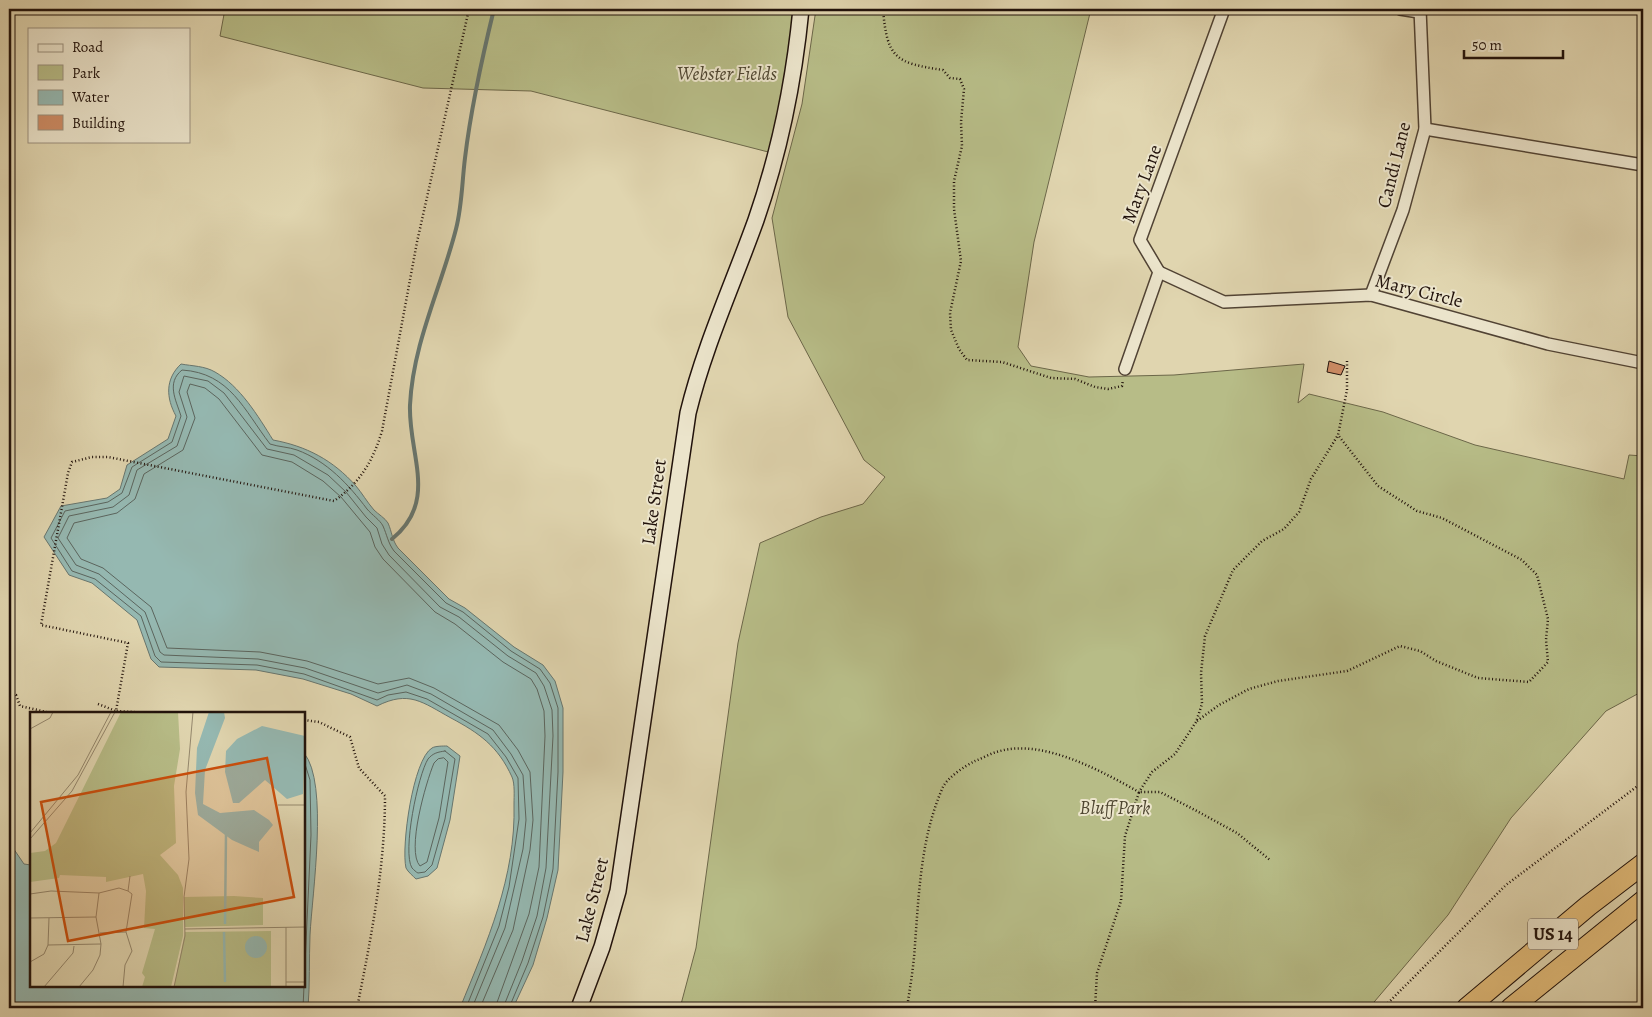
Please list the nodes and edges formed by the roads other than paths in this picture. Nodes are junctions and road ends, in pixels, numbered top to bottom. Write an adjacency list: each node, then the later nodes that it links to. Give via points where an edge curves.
1 (801, 9): 13 (street, Lake Street, via 789,97 776,154 701,366 688,413 618,891 602,947)
2 (1224, 9): 7 (street, Mary Lane, via 1140,240)
3 (1400, 9): 4 (street)
4 (1420, 10): 5 (street, Candi Lane)
5 (1425, 130): 6 (street); 8 (street, Candi Lane, via 1403,210)
6 (1643, 166)
7 (1159, 272): 8 (street, Mary Circle, via 1224,302); 10 (street)
8 (1371, 295): 9 (street, Mary Circle, via 1548,344)
9 (1643, 363)
10 (1125, 369)
11 (1643, 864): 14 (highway, US 14)
12 (1643, 901): 15 (highway, US 14)
13 (579, 1008)
14 (1467, 1008)
15 (1511, 1008)

